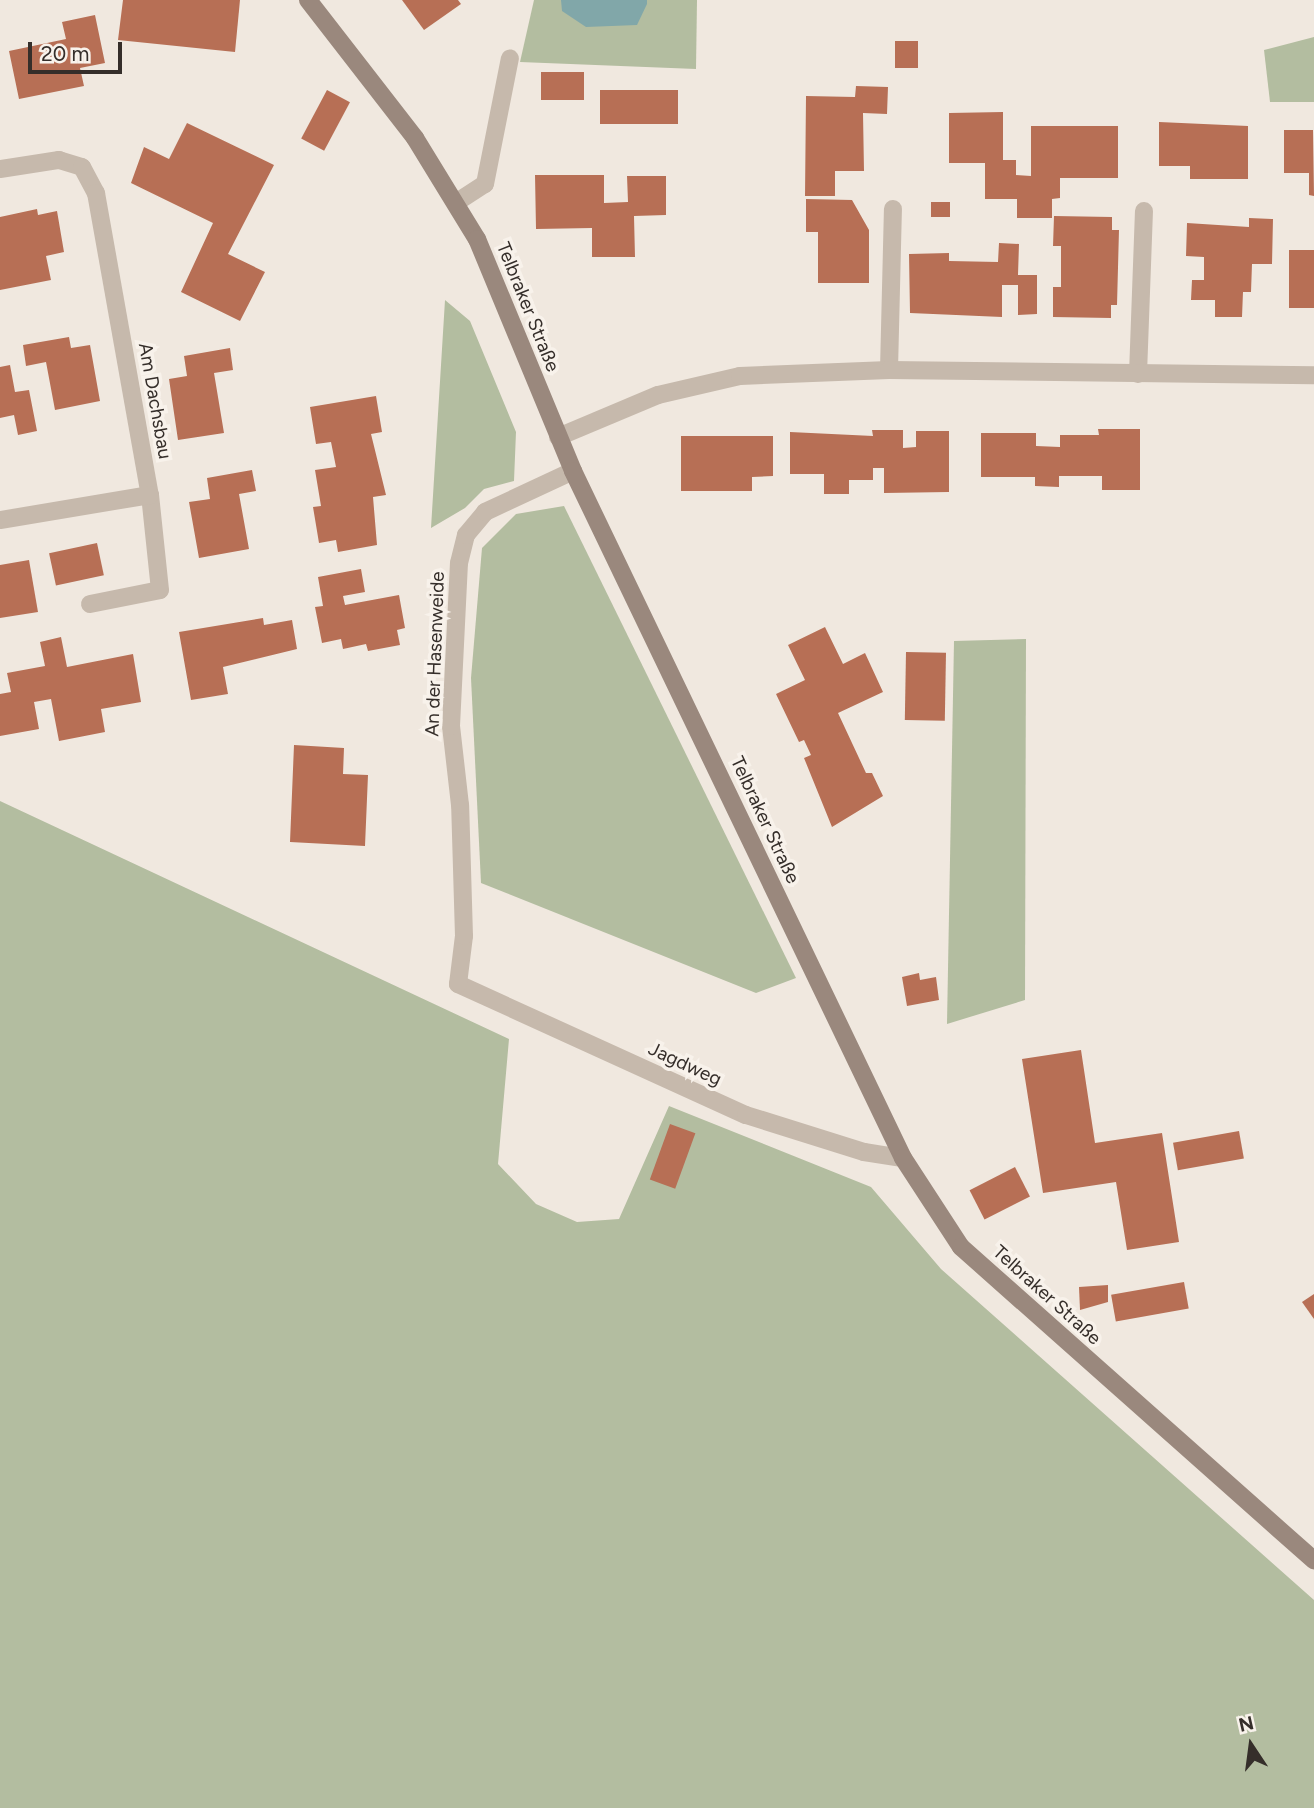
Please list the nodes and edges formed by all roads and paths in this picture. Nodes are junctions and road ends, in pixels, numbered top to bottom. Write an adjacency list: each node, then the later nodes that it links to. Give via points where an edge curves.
1 (308, 0): 4 (street, Telbraker Straße, via 415,138)
2 (510, 58): 4 (street, via 485,184)
3 (0, 169): 12 (street, Am Dachsbau, via 59,160 82,167 96,193)
4 (457, 202): 10 (street, Telbraker Straße, via 499,284)
5 (893, 209): 7 (street)
6 (1144, 211): 8 (street)
7 (888, 370): 8 (street); 10 (street, via 740,376 659,395)
8 (1138, 374): 9 (street)
9 (1314, 375)
10 (558, 437): 11 (street, Telbraker Straße)
11 (573, 471): 15 (street, An der Hasenweide, via 485,512 466,535 459,563 451,726 460,805 464,936); 16 (street, Telbraker Straße)
12 (150, 495): 13 (street); 14 (street, Am Dachsbau, via 160,590)
13 (0, 520)
14 (90, 604)
15 (458, 984): 16 (street, Jagdweg, via 746,1115 864,1152)
16 (903, 1158): 17 (street, Telbraker Straße, via 961,1247)
17 (1314, 1560)

